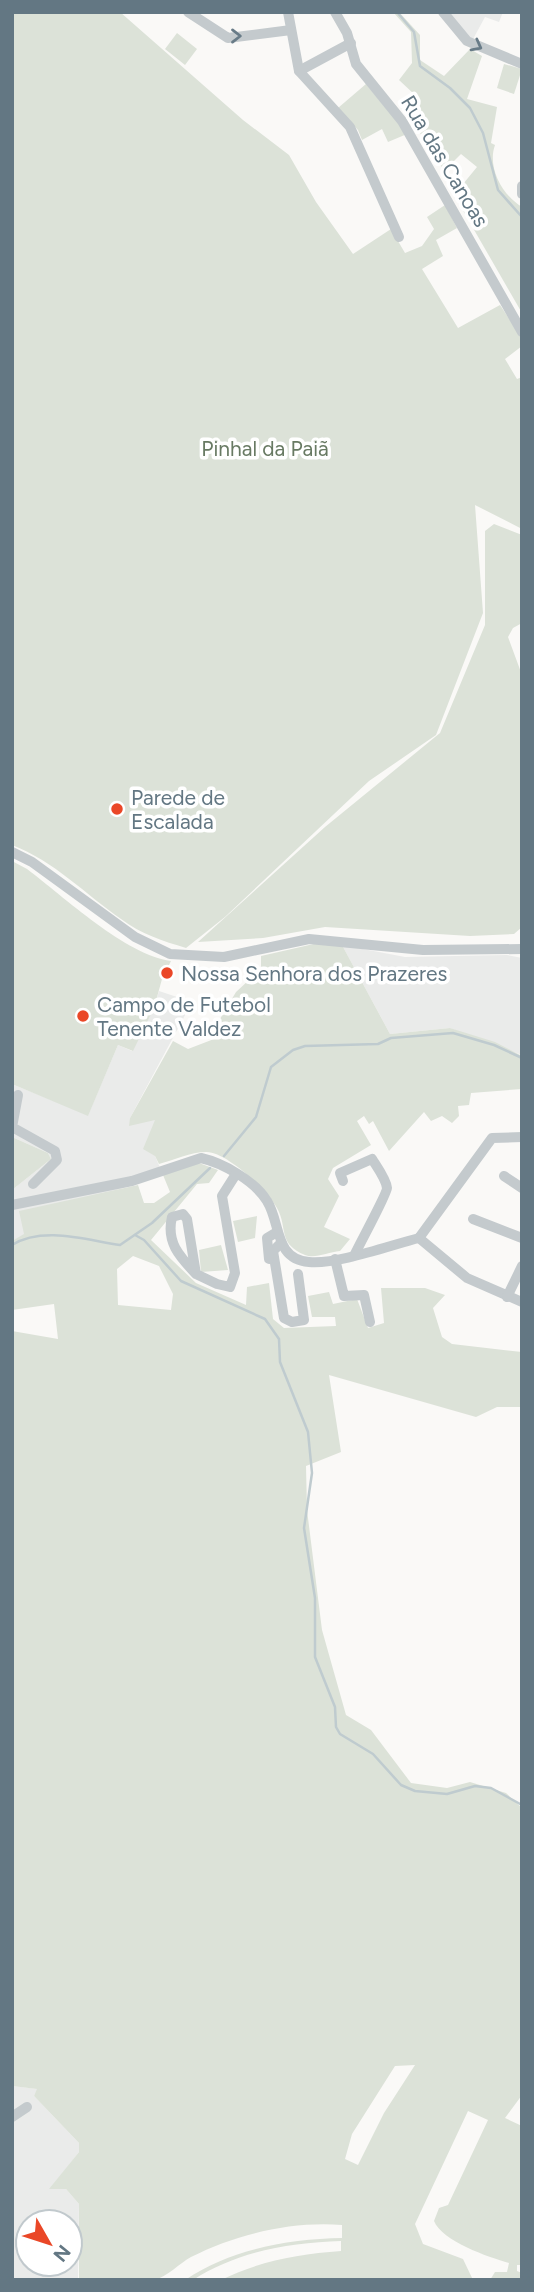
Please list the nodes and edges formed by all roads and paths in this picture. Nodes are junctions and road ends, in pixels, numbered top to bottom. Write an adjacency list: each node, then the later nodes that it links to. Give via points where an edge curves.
1 (188, 12): 5 (street)
2 (288, 12): 6 (street)
3 (335, 12): 7 (street, Rua das Canoas)
4 (443, 12): 8 (street, one-way to 8, via 467,41)
5 (204, 17): 6 (street, one-way to 6, via 228,38)
6 (291, 30): 9 (street)
7 (351, 43): 9 (street); 13 (street, Rua das Canoas, via 356,64 402,121)
8 (522, 64)
9 (299, 71): 12 (street, via 350,127)
10 (522, 186): 11 (street)
11 (522, 194)
12 (399, 237)
13 (522, 332)
14 (12, 852): 15 (street, via 135,937 170,954 223,957 309,939 423,950)
15 (518, 946)
16 (18, 1095): 21 (street, via 12,1127 55,1151 57,1160)
17 (522, 1137): 26 (street, via 492,1138)
18 (236, 1174): 23 (street, via 201,1158 132,1181); 25 (street, via 261,1191); 32 (street, via 222,1195 234,1283 230,1287 217,1284)
19 (504, 1176): 22 (street)
20 (343, 1181): 29 (street, via 340,1173 372,1159 387,1186)
21 (33, 1184)
22 (522, 1188)
23 (12, 1205)
24 (473, 1219): 27 (street)
25 (277, 1231): 28 (street); 34 (street, via 267,1238)
26 (419, 1238): 29 (street); 35 (street, via 467,1278)
27 (522, 1238)
28 (280, 1244): 30 (street, via 302,1261); 34 (street, via 273,1251)
29 (355, 1254): 30 (street)
30 (335, 1259): 37 (street, via 340,1289 344,1296 364,1296)
31 (522, 1266): 35 (street)
32 (196, 1273): 32 (street, via 187,1219 183,1214 172,1216 168,1231 174,1249)
33 (298, 1274): 34 (street, via 304,1320 284,1318)
34 (276, 1278)
35 (507, 1297): 36 (street)
36 (522, 1302)
37 (370, 1322)
38 (27, 2107): 39 (street)
39 (12, 2117)

